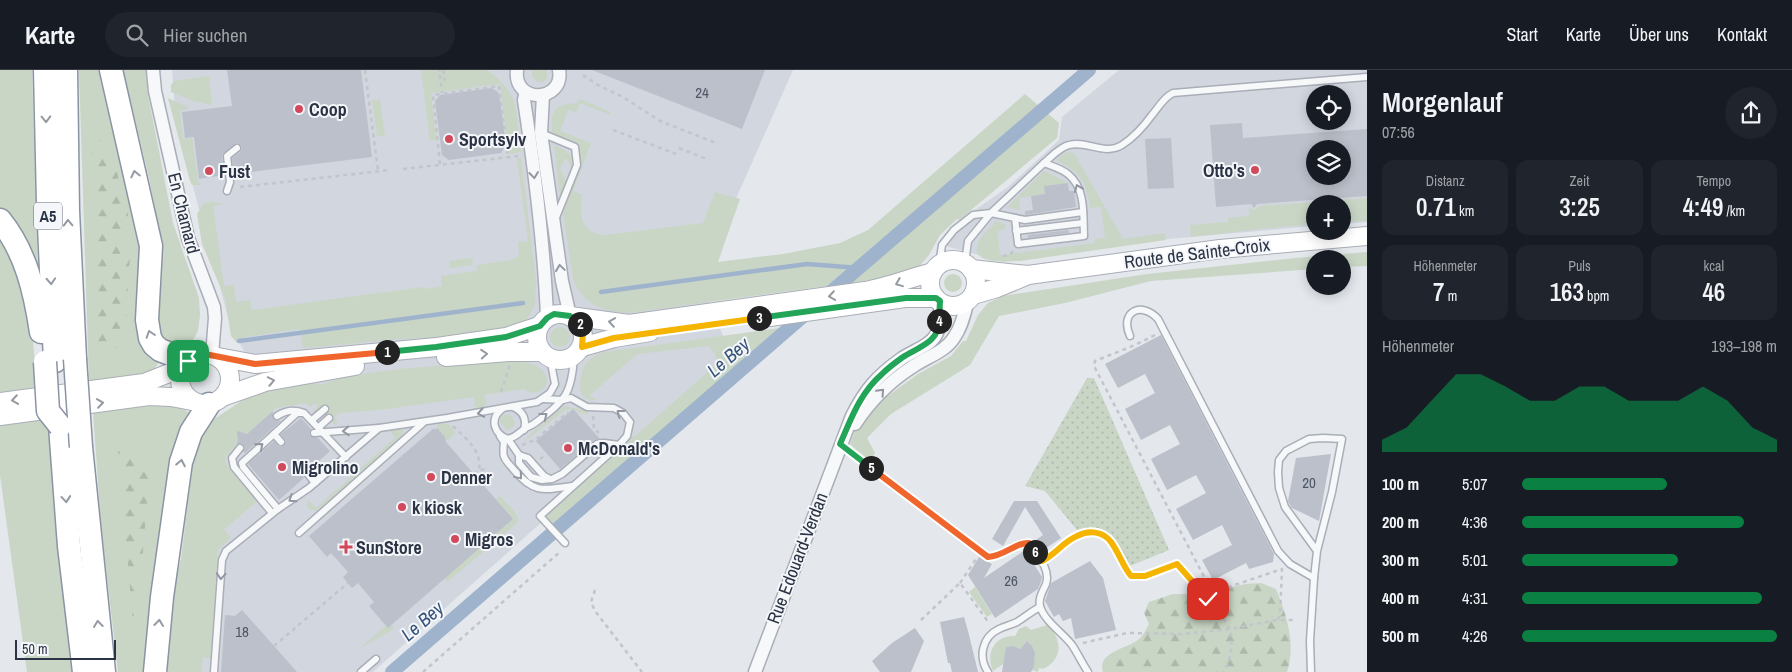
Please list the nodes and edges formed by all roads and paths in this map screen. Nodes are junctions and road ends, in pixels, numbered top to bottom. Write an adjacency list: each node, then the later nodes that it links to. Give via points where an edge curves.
1 (45, 70): 53 (highway, A5, one-way to 53, via 48,203)
2 (66, 70): 53 (highway, A5, one-way to 2, via 68,211)
3 (111, 70): 55 (highway, one-way to 3, via 154,345 149,333 151,246)
4 (153, 70): 52 (street, En Chamard, via 188,238 214,307)
5 (365, 70): 28 (path)
6 (442, 70): 11 (path); 13 (path)
7 (517, 70): 12 (street, via 518,83)
8 (559, 70): 14 (street, via 559,81)
9 (583, 74): 17 (path, via 660,121)
10 (1367, 77): 24 (lane, via 1173,93 1166,96 1146,122 1121,145 1106,150 1068,145)
11 (445, 81)
12 (526, 92): 14 (street); 47 (street, one-way to 47, via 524,100 546,283)
13 (442, 93): 22 (path, via 499,86); 25 (path, via 433,95)
14 (543, 95): 16 (street)
15 (613, 130): 20 (path)
16 (542, 133): 36 (street); 36 (lane, via 574,147 577,165)
17 (716, 143)
18 (237, 148): 30 (lane, via 226,156 230,182)
19 (678, 148): 23 (path)
20 (676, 154)
21 (523, 155): 22 (path)
22 (508, 157): 25 (path)
23 (709, 160)
24 (1044, 163): 31 (lane, one-way to 24, via 1076,182 1068,174); 32 (lane)
25 (440, 164): 26 (path)
26 (403, 168)
27 (390, 170): 28 (path)
28 (378, 172): 29 (path)
29 (240, 187)
30 (226, 191)
31 (1083, 212): 33 (lane, via 1024,220); 35 (lane)
32 (990, 213): 33 (lane); 41 (lane, via 968,241); 42 (lane, via 973,215 954,230 942,245)
33 (1015, 218): 37 (lane)
34 (0, 220): 53 (highway, via 16,244 29,274 38,309)
35 (1083, 222): 37 (lane); 39 (lane, via 1084,236)
36 (553, 223): 46 (street, one-way to 36)
37 (1016, 231): 39 (lane)
38 (1367, 236): 43 (main road, Route de Sainte-Croix, via 1220,249)
39 (1018, 244): 40 (path, via 1010,255 1000,256)
40 (1001, 262)
41 (968, 266): 42 (main road, via 952,260); 43 (main road, Route de Sainte-Croix); 44 (main road, via 976,282)
42 (936, 269): 45 (main road, via 930,283); 46 (main road, one-way to 46, via 865,292 629,324)
43 (1028, 275): 44 (main road, Route de Sainte-Croix)
44 (970, 297): 45 (main road, via 954,306); 83 (street, one-way to 44, via 888,384 941,350 955,337)
45 (938, 300): 50 (main road, via 906,298 614,338); 83 (street, via 939,327 932,341 880,375 863,394)
46 (570, 316): 47 (main road, via 554,314); 50 (main road, via 581,325 584,340)
47 (543, 322): 51 (main road, via 537,340); 52 (main road, via 506,337 417,349 255,364)
48 (1164, 330): 49 (lane, via 1154,314 1139,310 1127,319); 103 (lane, via 1278,551 1290,564); 107 (path, via 1135,346 1096,361 1094,366)
49 (1130, 336)
50 (578, 351): 51 (main road, via 567,360); 56 (lane)
51 (546, 355): 59 (lane, via 556,380); 60 (main road, one-way to 51, via 265,382 342,367 508,352)
52 (215, 356): 55 (main road, via 199,354); 60 (main road, via 230,372 230,384)
53 (58, 361): 86 (highway, A5, bridge); 86 (highway, A5, via 60,426)
54 (509, 362): 57 (path)
55 (185, 364): 60 (main road, via 180,380 187,397); 62 (main road, one-way to 62, via 144,382)
56 (569, 388): 58 (lane); 61 (lane)
57 (501, 392)
58 (571, 398): 61 (lane); 85 (lane, one-way to 58, via 630,426 623,413 610,407 587,407)
59 (543, 399): 61 (lane); 63 (lane)
60 (209, 400): 66 (main road, one-way to 60, via 149,396); 120 (highway, one-way to 60, via 181,462 190,432)
61 (563, 400): 74 (lane, one-way to 61)
62 (0, 402)
63 (512, 407): 65 (lane); 74 (lane, via 523,415)
64 (325, 408): 68 (lane)
65 (503, 408): 70 (lane, one-way to 70); 78 (lane, via 494,419)
66 (0, 416)
67 (277, 416): 68 (lane, via 296,410)
68 (308, 416): 72 (lane); 77 (lane, via 298,413)
69 (329, 418): 72 (lane)
70 (424, 422): 73 (lane); 98 (lane)
71 (451, 424): 92 (path, via 475,450 481,460)
72 (319, 427): 75 (lane)
73 (379, 428): 75 (lane, one-way to 75); 89 (lane)
74 (524, 430): 80 (lane)
75 (324, 432): 76 (lane); 82 (lane); 89 (lane)
76 (314, 433)
77 (274, 434): 81 (lane); 97 (lane, one-way to 77, via 242,462)
78 (499, 434): 80 (lane); 96 (lane, one-way to 96, via 504,442 504,457 526,484 542,489)
79 (602, 434): 84 (path, via 594,429 592,414 567,413 535,440)
80 (508, 439): 88 (lane)
81 (280, 442)
82 (322, 442)
83 (840, 444): 101 (lane); 125 (street, Rue Edouard-Verdan)
84 (521, 445)
85 (619, 445): 94 (lane, via 597,444 562,474); 96 (lane)
86 (72, 448): 118 (highway, A5, one-way to 118, via 69,546); 119 (highway, A5, one-way to 86, via 90,548)
87 (240, 448): 97 (lane, via 232,458 234,467)
88 (519, 455): 94 (lane, via 528,458); 94 (lane, via 519,463 531,477)
89 (346, 457): 95 (lane)
90 (303, 468): 95 (lane)
91 (486, 469): 92 (path)
92 (479, 470): 93 (path)
93 (474, 474)
94 (550, 480)
95 (316, 483): 97 (lane, one-way to 97)
96 (573, 486): 99 (lane, via 542,518)
97 (275, 511): 121 (lane, one-way to 121, via 226,551 223,557)
98 (298, 533)
99 (566, 545): 123 (path)
100 (1317, 551): 100 (lane, via 1332,492 1342,439 1309,440 1286,452 1279,460 1279,488 1285,507); 103 (lane)
101 (981, 552): 102 (lane, via 988,557 998,557 1022,542 1029,543); 105 (path)
102 (1042, 561): 108 (path, via 1077,535 1098,532 1111,541 1131,576 1145,576 1177,564); 109 (lane, via 1047,582 1040,597)
103 (1314, 578): 129 (lane)
104 (348, 583): 116 (path)
105 (960, 583): 110 (path); 114 (path)
106 (595, 590): 124 (path, via 592,602 596,611)
107 (1212, 592): 108 (path); 111 (path, via 1282,570 1280,616)
108 (1205, 595): 113 (path)
109 (1040, 606): 114 (lane); 115 (lane)
110 (921, 620)
111 (1277, 620): 112 (path); 113 (path)
112 (1293, 620)
113 (1230, 629): 115 (path, via 1182,634 1134,632); 128 (path, via 1228,666)
114 (995, 631): 126 (lane, via 983,648 983,664)
115 (1071, 645): 127 (lane)
116 (274, 646)
117 (376, 659): 122 (lane)
118 (84, 672)
119 (104, 672)
120 (154, 672)
121 (214, 672)
122 (361, 672)
123 (423, 672)
124 (642, 672)
125 (754, 672)
126 (988, 672)
127 (1088, 672)
128 (1223, 672)
129 (1311, 672)

